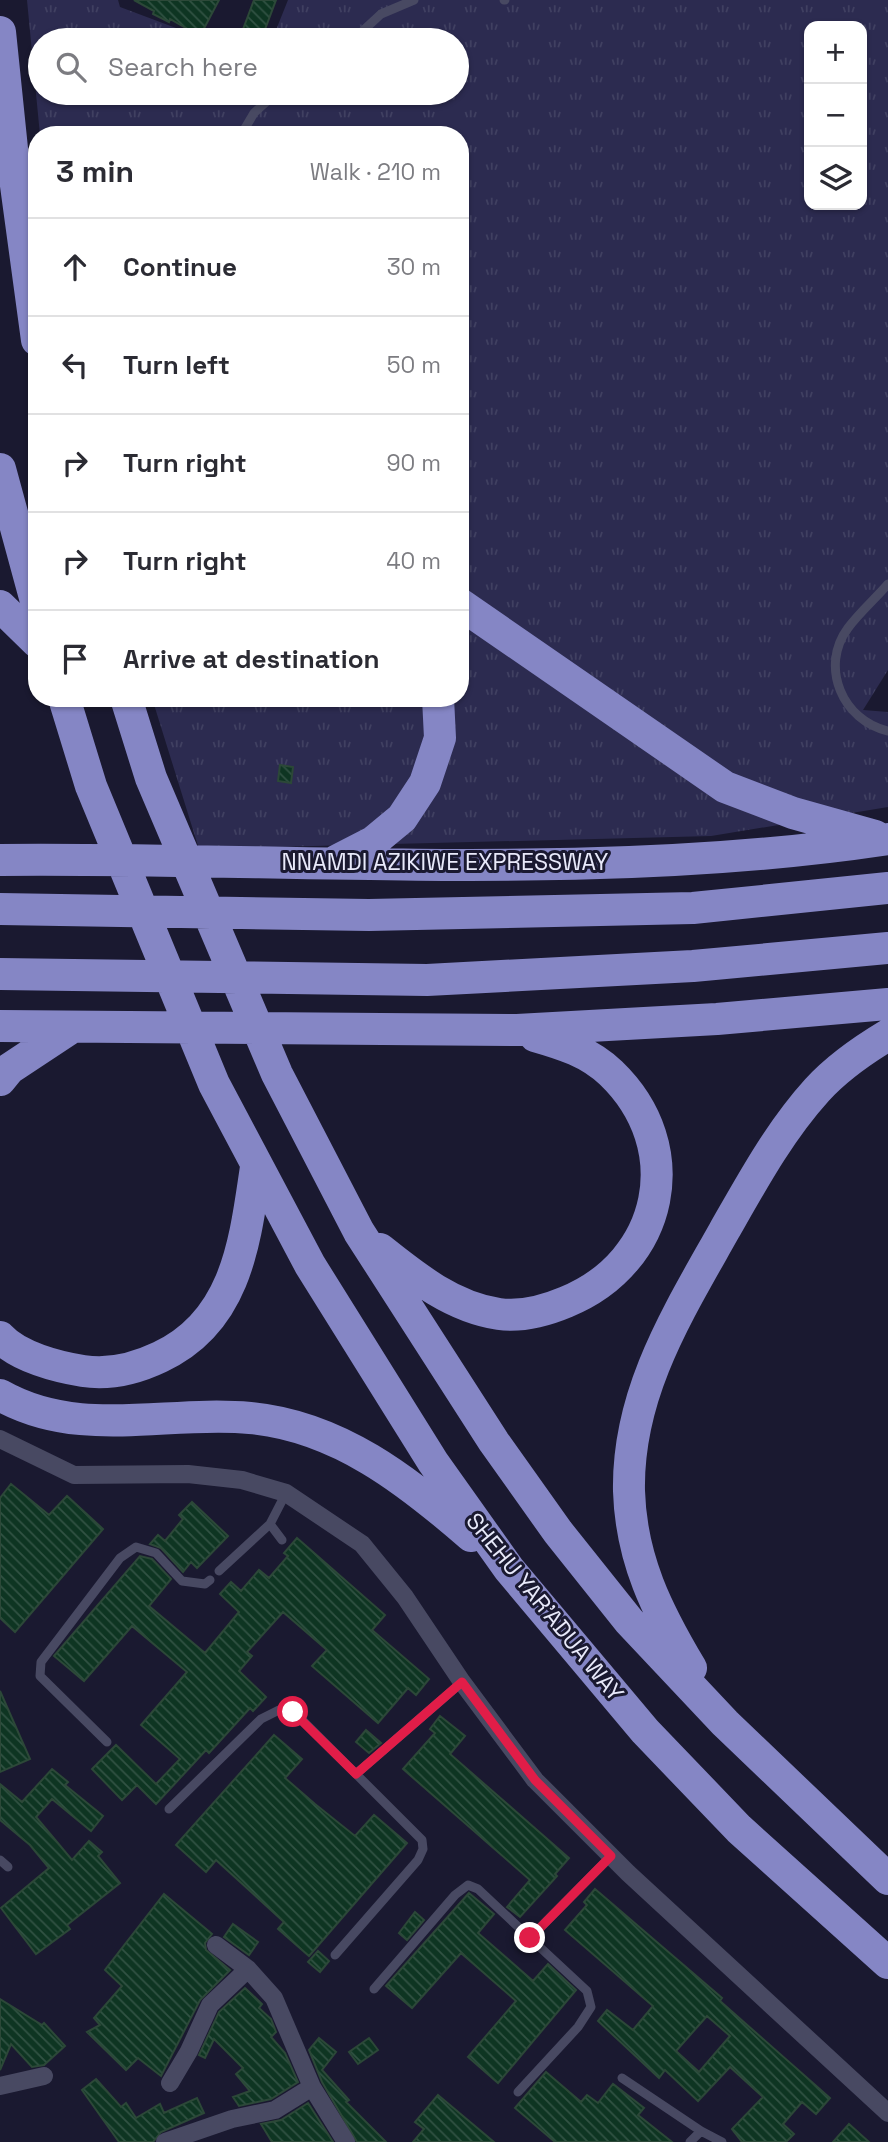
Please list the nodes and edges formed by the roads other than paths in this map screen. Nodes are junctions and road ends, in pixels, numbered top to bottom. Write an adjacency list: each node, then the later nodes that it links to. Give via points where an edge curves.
1 (414, 0): 2 (lane, via 381,14)
2 (366, 28)
3 (0, 32): 6 (highway)
4 (263, 105): 5 (lane)
5 (246, 126)
6 (15, 178): 7 (highway); 8 (highway)
7 (28, 199)
8 (28, 274)
9 (0, 469): 10 (highway)
10 (28, 572)
11 (888, 584): 18 (lane, via 846,629 836,659 835,683 849,708)
12 (0, 606): 14 (highway)
13 (469, 610): 19 (highway, via 725,787 793,813)
14 (28, 633)
15 (67, 707): 32 (highway, SHEHU YAR'ADUA WAY, via 92,786 214,1084)
16 (133, 707): 33 (highway, via 150,778 276,1074)
17 (438, 707): 21 (highway, via 440,738 425,783 402,818 373,842)
18 (888, 731)
19 (887, 839): 21 (highway, NNAMDI AZIKIWE EXPRESSWAY, via 783,854 631,862)
20 (0, 860): 21 (highway, NNAMDI AZIKIWE EXPRESSWAY)
21 (331, 863)
22 (888, 888): 23 (highway, NNAMDI AZIKIWE EXPRESSWAY, via 693,908 369,915)
23 (0, 909)
24 (888, 948): 25 (highway, via 693,966 427,979)
25 (0, 974)
26 (888, 1004): 29 (highway, via 717,1020)
27 (0, 1027): 28 (highway)
28 (71, 1028): 29 (highway); 31 (highway, via 9,1069)
29 (517, 1030): 33 (highway, via 576,1048 610,1072 639,1108 654,1146 658,1187 646,1232 622,1267 583,1295 545,1311 501,1315 427,1287)
30 (888, 1035): 44 (highway, via 859,1052 818,1089 757,1174 661,1345 632,1435 631,1522 641,1568 659,1614)
31 (0, 1080)
32 (256, 1167): 34 (highway, via 243,1252 230,1290 210,1320 180,1348 143,1365 98,1373 52,1366); 40 (highway, SHEHU YAR'ADUA WAY, via 373,1369)
33 (359, 1232): 44 (highway, via 494,1442 558,1532 629,1620)
34 (0, 1337)
35 (0, 1395): 40 (highway, via 66,1419 253,1418 300,1430 357,1450 414,1487)
36 (0, 1439): 37 (street, via 74,1475 188,1474 242,1480)
37 (286, 1493): 38 (lane); 43 (street, via 362,1544)
38 (270, 1524): 39 (lane); 41 (lane)
39 (282, 1541)
40 (509, 1569): 55 (highway, SHEHU YAR'ADUA WAY, via 645,1731 738,1829)
41 (219, 1571)
42 (210, 1580): 45 (lane, via 205,1584 182,1581 156,1553 136,1547 120,1558 41,1662 40,1676)
43 (462, 1682): 46 (lane); 48 (street, via 535,1780)
44 (725, 1723): 51 (highway)
45 (107, 1742)
46 (356, 1774): 47 (lane, via 293,1712 279,1710 261,1719); 54 (lane, via 422,1840 424,1849)
47 (170, 1809)
48 (611, 1856): 52 (lane); 64 (street)
49 (0, 1860): 50 (lane)
50 (8, 1867)
51 (888, 1879)
52 (530, 1938): 57 (lane, via 468,1885); 63 (lane, via 587,1991 591,2007)
53 (216, 1945): 56 (street)
54 (335, 1955)
55 (888, 1963)
56 (248, 1969): 60 (street, via 210,2005); 62 (street, via 274,1998)
57 (374, 1989)
58 (44, 2076): 61 (street)
59 (622, 2078): 65 (lane)
60 (170, 2083)
61 (0, 2085)
62 (312, 2087): 66 (street, via 275,2110); 67 (street)
63 (518, 2092)
64 (888, 2113)
65 (701, 2130): 68 (lane); 69 (lane)
66 (166, 2142)
67 (346, 2142)
68 (690, 2142)
69 (722, 2142)

